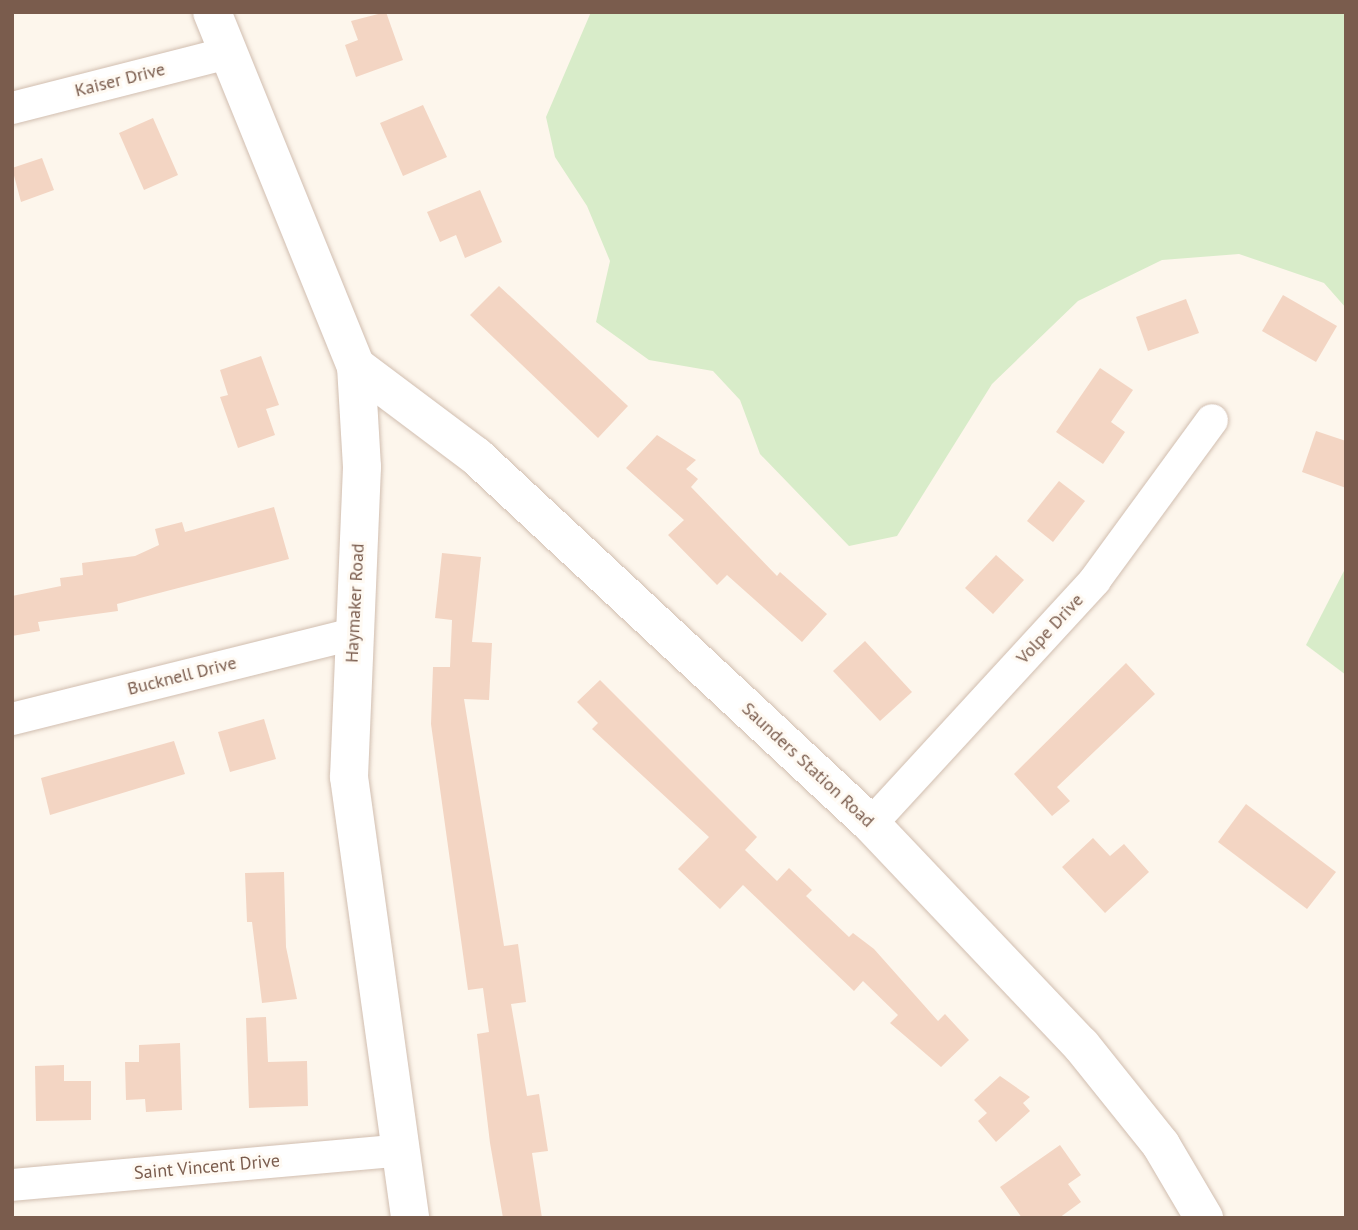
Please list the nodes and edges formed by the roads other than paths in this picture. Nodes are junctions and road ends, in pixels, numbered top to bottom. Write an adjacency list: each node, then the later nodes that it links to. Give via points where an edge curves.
1 (212, 12): 2 (main road, Haymaker Road)
2 (228, 53): 3 (street, Kaiser Drive); 4 (main road, Haymaker Road)
3 (12, 108)
4 (356, 366): 6 (main road, Haymaker Road, via 362,467); 8 (main road, Saunders Station Road, via 476,456)
5 (1212, 419): 8 (street, Volpe Drive, via 1095,580)
6 (352, 634): 7 (street, Bucknell Drive); 9 (main road, Haymaker Road, via 349,777)
7 (12, 719)
8 (872, 824): 12 (main road, Saunders Station Road, via 1081,1045 1161,1145)
9 (402, 1150): 10 (street, Saint Vincent Drive); 11 (main road, Haymaker Road)
10 (12, 1185)
11 (410, 1218)
12 (1204, 1218)

